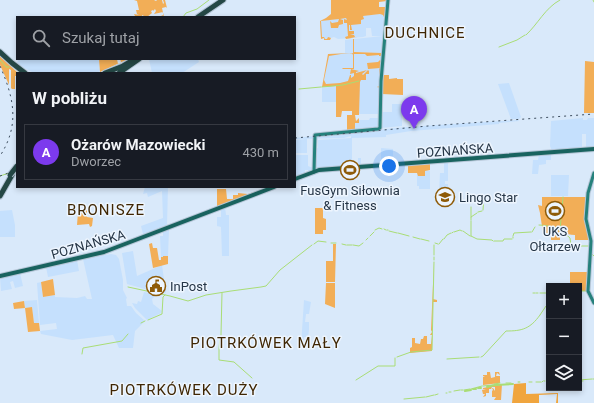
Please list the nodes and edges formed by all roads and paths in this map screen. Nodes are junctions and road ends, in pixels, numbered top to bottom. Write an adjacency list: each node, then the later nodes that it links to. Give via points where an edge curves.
1 (219, 0): 4 (highway)
2 (223, 0): 5 (highway)
3 (388, 0): 16 (main road, via 380,129 314,136)
4 (195, 16)
5 (199, 16)
6 (3, 56): 10 (highway)
7 (135, 60): 11 (highway)
8 (135, 60): 12 (highway)
9 (136, 60): 13 (highway)
10 (23, 72)
11 (107, 72)
12 (117, 72)
13 (121, 72)
14 (594, 149): 16 (main road, POZNAŃSKA)
15 (16, 168): 18 (highway, bridge)
16 (314, 172): 19 (main road, POZNAŃSKA)
17 (594, 173): 24 (main road, via 588,191 586,219 591,247 588,291)
18 (11, 175): 21 (highway); 22 (highway)
19 (296, 179)
20 (271, 188): 23 (main road, POZNAŃSKA, via 100,252)
21 (0, 192)
22 (0, 196)
23 (0, 275)
24 (594, 303)

